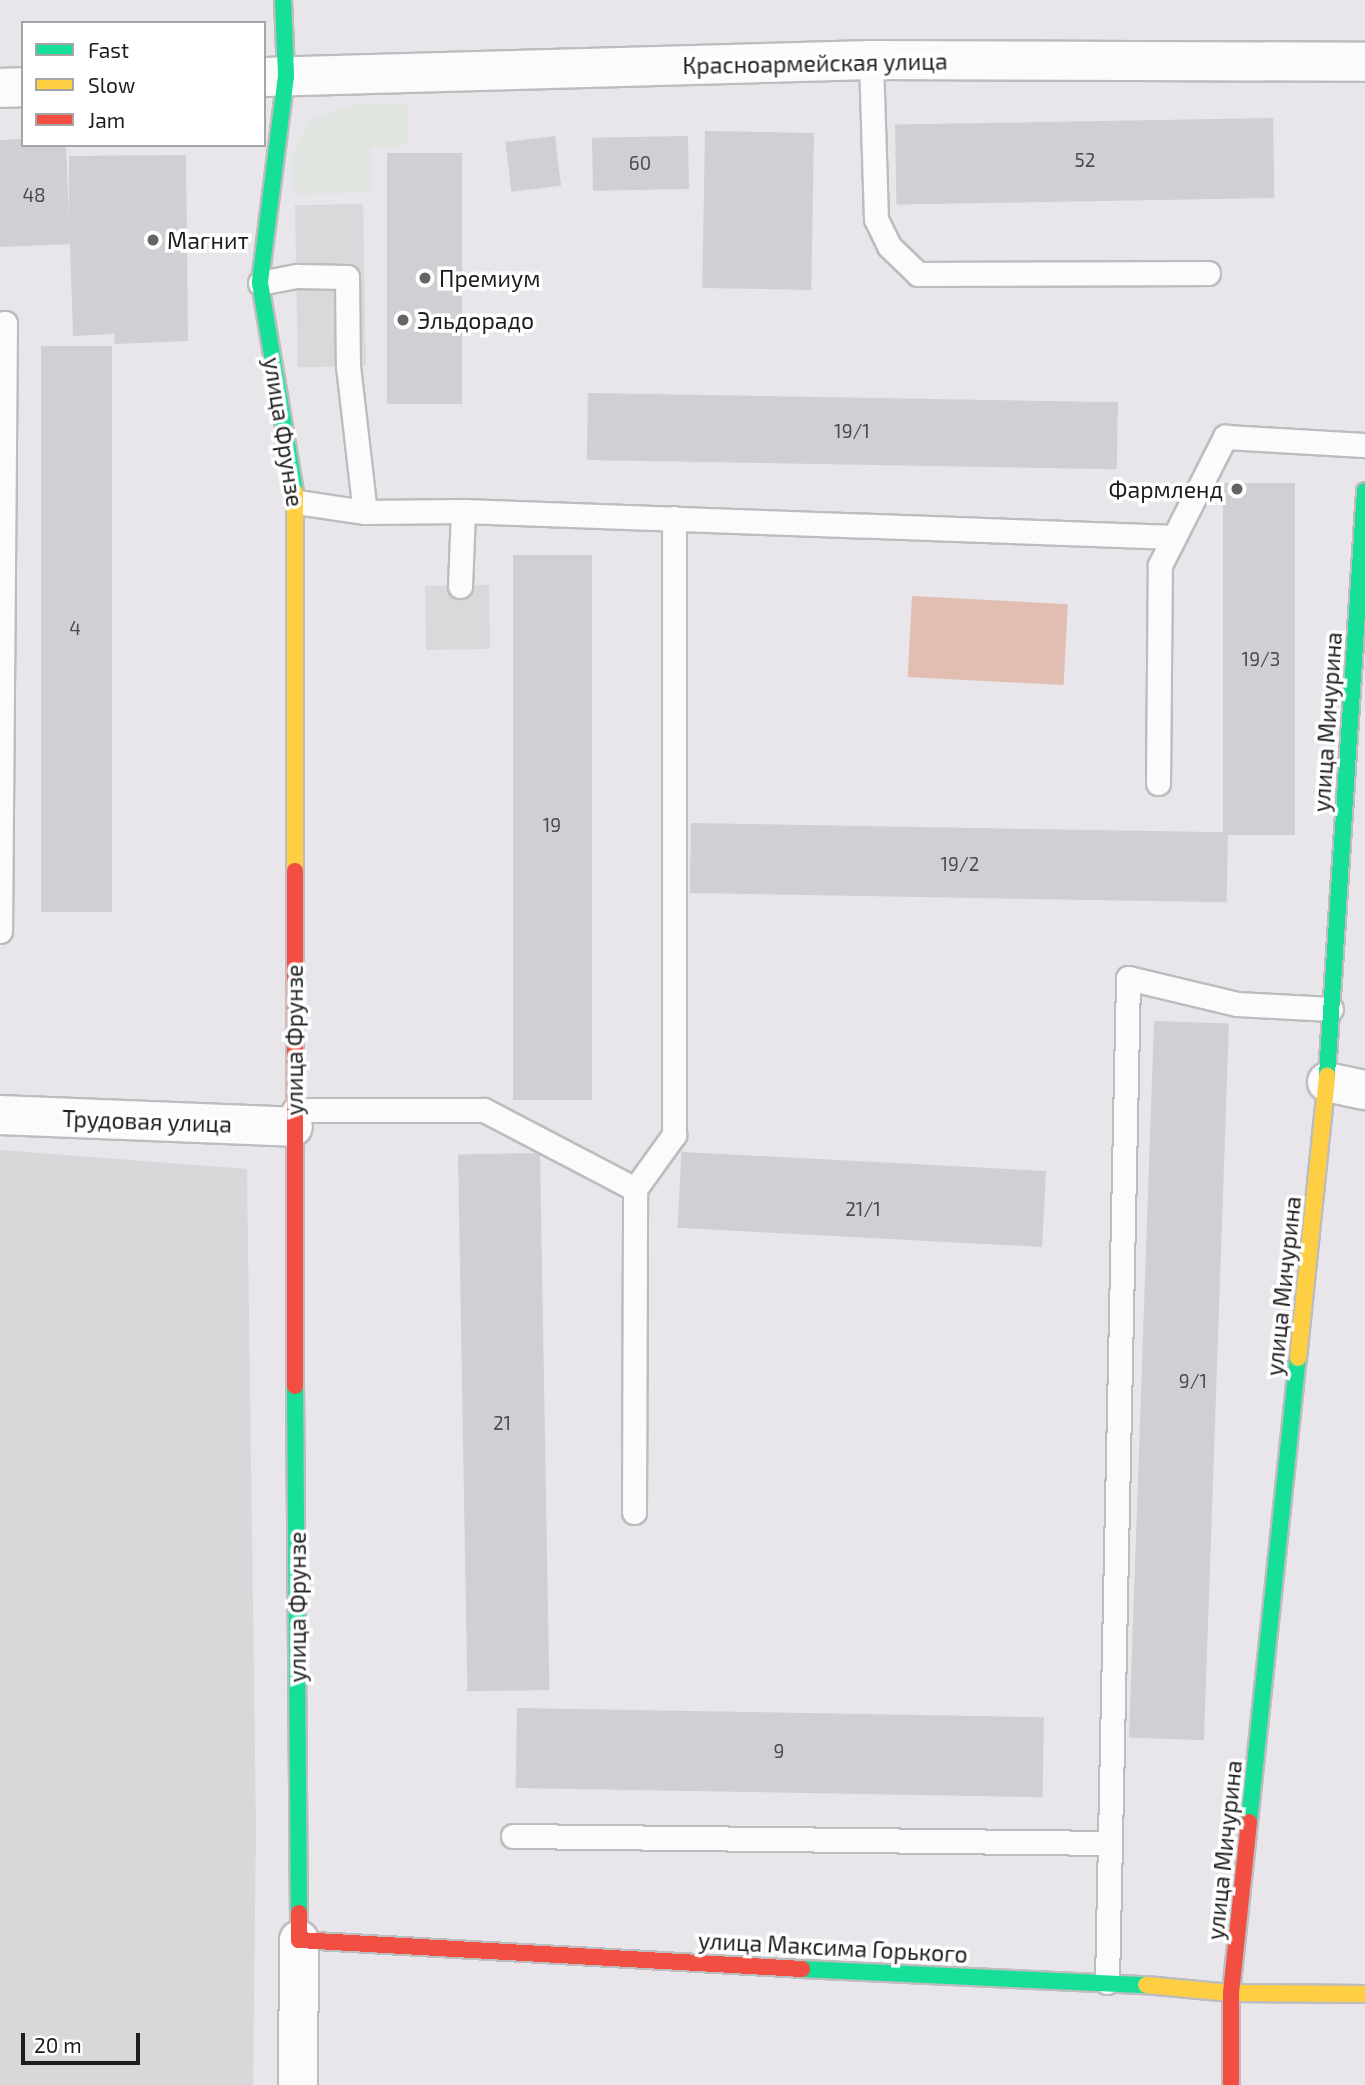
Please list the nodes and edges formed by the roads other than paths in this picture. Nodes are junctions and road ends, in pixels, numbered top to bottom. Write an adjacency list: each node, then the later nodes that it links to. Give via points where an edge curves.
1 (282, 0): 4 (street, улица Фрунзе)
2 (872, 60): 3 (street, Красноармейская улица); 4 (street, Красноармейская улица); 7 (lane, via 876,219 889,246 918,274)
3 (1365, 62)
4 (275, 76): 8 (street, улица Фрунзе)
5 (21, 87): 6 (street)
6 (0, 88)
7 (1208, 272)
8 (260, 283): 12 (street, улица Фрунзе); 14 (lane, via 297,276 347,277 348,366)
9 (0, 324): 19 (lane, via 5,323)
10 (1365, 445): 16 (lane, via 1225,437)
11 (1365, 491): 20 (street, улица Мичурина)
12 (297, 502): 14 (lane); 24 (street, улица Фрунзе)
13 (463, 511): 14 (lane); 15 (lane); 17 (lane)
14 (365, 512)
15 (674, 519): 16 (lane); 25 (lane, via 674,1135)
16 (1174, 537): 18 (lane, via 1160,565)
17 (460, 586)
18 (1158, 783)
19 (0, 931)
20 (1331, 1009): 21 (street, улица Мичурина); 28 (lane, via 1237,1004 1128,978)
21 (1327, 1082): 22 (street); 31 (street, улица Мичурина)
22 (1365, 1090)
23 (0, 1115): 24 (street, Трудовая улица)
24 (294, 1118): 25 (lane, via 484,1110); 29 (street, улица Фрунзе)
25 (635, 1189): 26 (lane)
26 (634, 1512)
27 (513, 1836): 28 (lane)
28 (1110, 1843): 30 (lane)
29 (299, 1940): 30 (street, улица Максима Горького, via 597,1960); 33 (street, улица Фрунзе)
30 (1107, 1982): 31 (street, улица Максима Горького)
31 (1231, 1993): 32 (street, улица Максима Горького); 34 (street, улица Мичурина)
32 (1365, 1994)
33 (298, 2085)
34 (1231, 2085)

